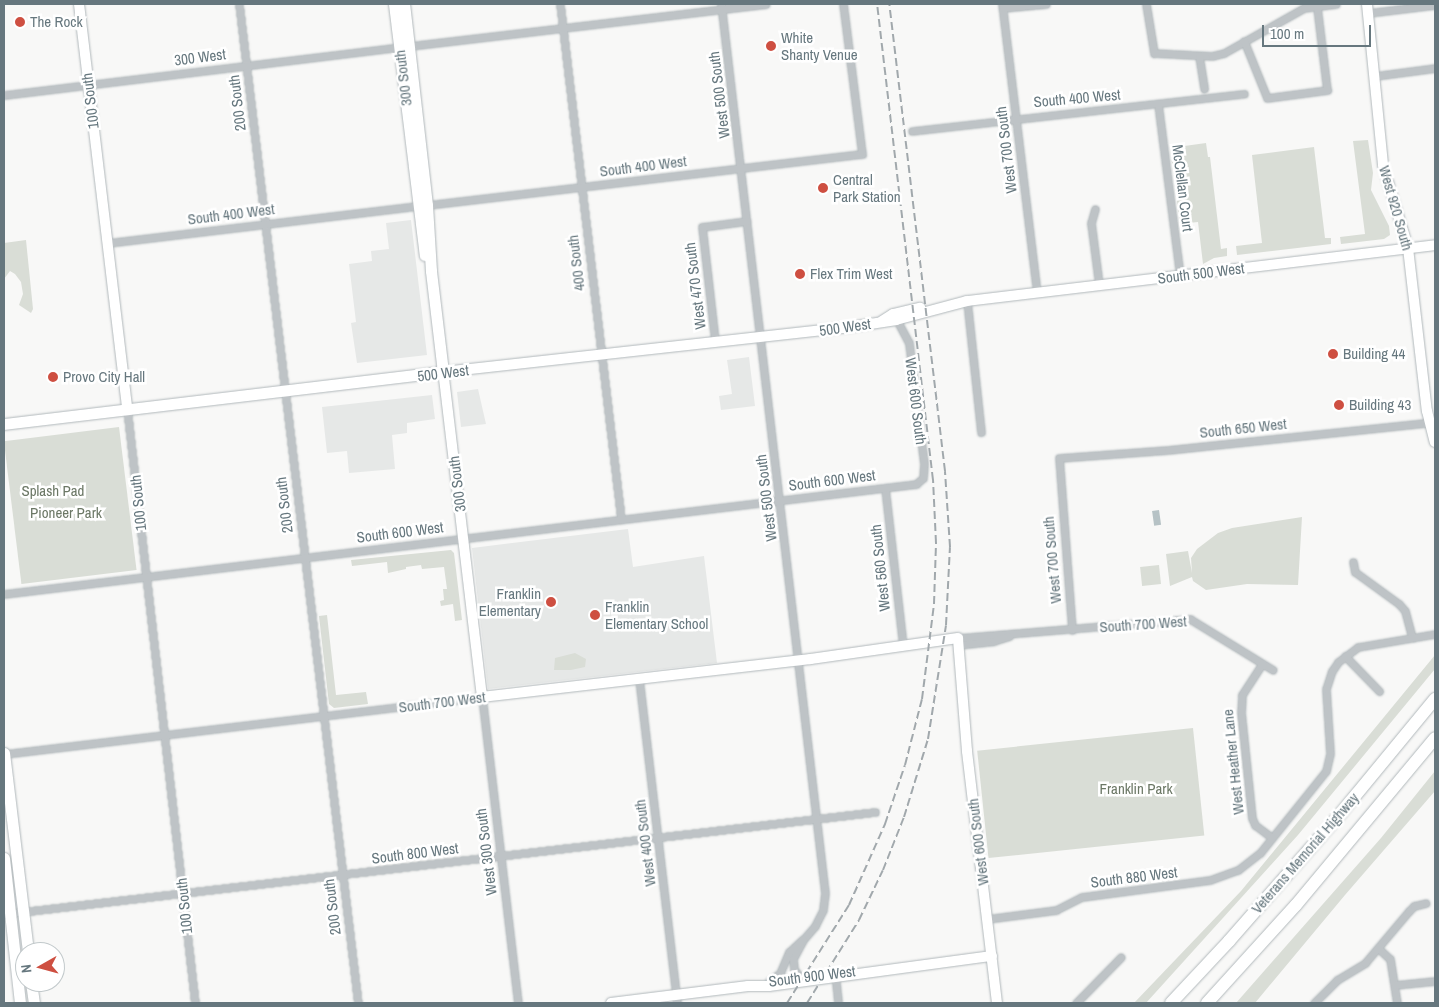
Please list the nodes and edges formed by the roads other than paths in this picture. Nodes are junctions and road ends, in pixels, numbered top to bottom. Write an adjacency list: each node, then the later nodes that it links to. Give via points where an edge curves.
1 (79, 4): 23 (street, 100 South)
2 (239, 4): 20 (street, 200 South)
3 (394, 4): 18 (main road, 300 South)
4 (404, 4): 18 (main road, 300 South)
5 (560, 4): 16 (street, 400 South)
6 (766, 4): 14 (street, 300 West)
7 (843, 4): 30 (street, South 400 West, via 862,154)
8 (1046, 4): 12 (street)
9 (1146, 4): 19 (street, via 1154,53)
10 (1336, 4): 13 (street)
11 (1435, 5): 15 (street)
12 (1002, 6): 28 (street, West 700 South)
13 (1317, 6): 17 (street, via 1304,8); 17 (street, via 1327,90 1267,98)
14 (722, 7): 16 (street, 300 West); 30 (street, West 500 South)
15 (1367, 8): 22 (street, West 920 South)
16 (562, 27): 18 (street, 300 West); 31 (street, 400 South)
17 (1244, 41): 19 (street, via 1224,53)
18 (404, 46): 20 (street, 300 West); 32 (main road, 300 South)
19 (1199, 56): 24 (street)
20 (246, 65): 23 (street, 300 West); 35 (street, 200 South)
21 (1435, 68): 22 (street)
22 (1375, 76): 38 (street, West 920 South, via 1384,173)
23 (88, 84): 25 (street, 300 West); 36 (street, 100 South)
24 (1204, 90)
25 (4, 94)
26 (1244, 94): 27 (street, South 400 West)
27 (1158, 104): 28 (street, South 400 West); 39 (street, McClellan Court)
28 (1016, 118): 29 (street, South 400 West); 41 (street, West 700 South)
29 (912, 131)
30 (741, 168): 31 (street, South 400 West); 34 (street, West 500 South)
31 (581, 187): 32 (street, South 400 West); 47 (street, 400 South)
32 (423, 206): 35 (street, South 400 West); 48 (main road, 300 South, via 424,251 431,271)
33 (1095, 209): 40 (street, via 1091,223)
34 (747, 221): 45 (street, West 500 South); 46 (street, West 470 South, via 702,227)
35 (265, 224): 36 (street, South 400 West); 49 (street, 200 South)
36 (107, 243): 50 (street, 100 South)
37 (1435, 245): 38 (street, South 500 West)
38 (1408, 248): 39 (street, South 500 West); 51 (street, West 920 South)
39 (1180, 275): 40 (street, South 500 West)
40 (1099, 285): 41 (street, South 500 West)
41 (1037, 292): 42 (street, South 500 West)
42 (967, 301): 43 (street, South 500 West); 44 (street, South 500 West, via 897,312); 53 (street)
43 (897, 320): 44 (street, South 500 West); 56 (street, West 600 South, via 909,343 924,464 923,478)
44 (882, 321): 45 (street, 500 West)
45 (761, 337): 46 (street, 500 West); 58 (street, West 500 South)
46 (715, 341): 47 (street, 500 West)
47 (601, 354): 48 (street, 500 West); 59 (street, 400 South)
48 (444, 372): 49 (main road, 500 West); 60 (street, 300 South)
49 (285, 391): 50 (main road, 500 West); 61 (street, 200 South)
50 (127, 409): 52 (main road, 500 West); 63 (street, 100 South)
51 (1432, 422): 54 (street, West 920 South); 55 (street, South 650 West, via 1168,450)
52 (4, 424)
53 (982, 432)
54 (1435, 442)
55 (1059, 458): 65 (street, West 700 South)
56 (918, 483): 57 (street, South 600 West)
57 (885, 488): 58 (street, South 600 West); 69 (street, West 560 South)
58 (781, 500): 59 (street, South 600 West); 72 (street, West 500 South)
59 (621, 519): 60 (street, South 600 West)
60 (463, 538): 61 (street, South 600 West); 77 (street, 300 South)
61 (304, 557): 63 (street, South 600 West); 79 (street, 200 South)
62 (1353, 562): 67 (street, via 1355,572 1405,611)
63 (146, 577): 64 (street, South 600 West); 80 (street, 100 South)
64 (4, 594)
65 (1072, 630): 68 (street, South 700 West, via 994,634); 73 (street, South 700 West, via 1190,619)
66 (1435, 634): 67 (street)
67 (1412, 638): 71 (street, via 1358,647)
68 (955, 642): 69 (street, South 700 West); 70 (street, South 700 West, via 897,652); 93 (street, West 600 South)
69 (903, 645): 70 (street, South 700 West)
70 (880, 650): 72 (street, South 700 West)
71 (1345, 656): 76 (street); 86 (street, South 880 West, via 1332,672 1326,690 1330,752 1326,771)
72 (798, 660): 75 (street, South 700 West); 84 (street, West 500 South)
73 (1262, 664): 74 (street); 86 (street, West Heather Lane, via 1242,695 1241,712 1252,818 1254,825)
74 (1273, 670)
75 (640, 679): 77 (street, South 700 West); 85 (street, West 400 South)
76 (1379, 691)
77 (482, 697): 79 (street, South 700 West); 87 (street, West 300 South)
78 (1435, 699): 114 (highway, Veterans Memorial Highway, via 1341,813)
79 (324, 716): 80 (street, South 700 West); 89 (street, 200 South)
80 (166, 734): 82 (street, South 700 West); 90 (street, 100 South)
81 (1435, 738): 115 (highway, Veterans Memorial Highway, via 1296,905)
82 (4, 753): 92 (main road)
83 (875, 812): 84 (street, South 800 West)
84 (817, 819): 85 (street, South 800 West); 94 (street, West 500 South, via 825,902 815,926)
85 (658, 837): 87 (street, South 800 West); 105 (street, West 400 South)
86 (1272, 838): 93 (street, South 880 West, via 1249,862 1224,877 1082,897 1056,910)
87 (501, 856): 89 (street, South 800 West); 109 (street, West 300 South)
88 (4, 858): 92 (main road)
89 (342, 875): 90 (street, South 800 West); 108 (street, 200 South)
90 (183, 894): 92 (street, South 800 West); 107 (street, 100 South)
91 (1426, 904): 96 (street, via 1409,910)
92 (13, 913): 95 (main road); 106 (main road)
93 (987, 919): 97 (street, West 600 South)
94 (802, 940): 100 (street, West 500 South, via 793,962); 102 (street, via 789,952 780,973)
95 (24, 942)
96 (1378, 948): 103 (street, via 1390,960); 116 (street, via 1360,967 1332,984)
97 (992, 956): 99 (street, South 900 West); 112 (street, West 600 South)
98 (1121, 957): 113 (street)
99 (835, 975): 100 (street, South 900 West); 104 (street, South 900 West, via 764,987); 111 (street)
100 (800, 977): 102 (street, South 900 West)
101 (1435, 981): 103 (street)
102 (769, 982): 104 (street, South 900 West)
103 (1395, 985): 117 (street)
104 (748, 986): 105 (street, South 900 West)
105 (677, 999): 110 (street, South 900 West)
106 (20, 1003)
107 (195, 1003)
108 (358, 1003)
109 (518, 1003)
110 (611, 1003)
111 (838, 1003)
112 (998, 1003)
113 (1076, 1003)
114 (1171, 1003)
115 (1207, 1003)
116 (1314, 1003)
117 (1397, 1003)

